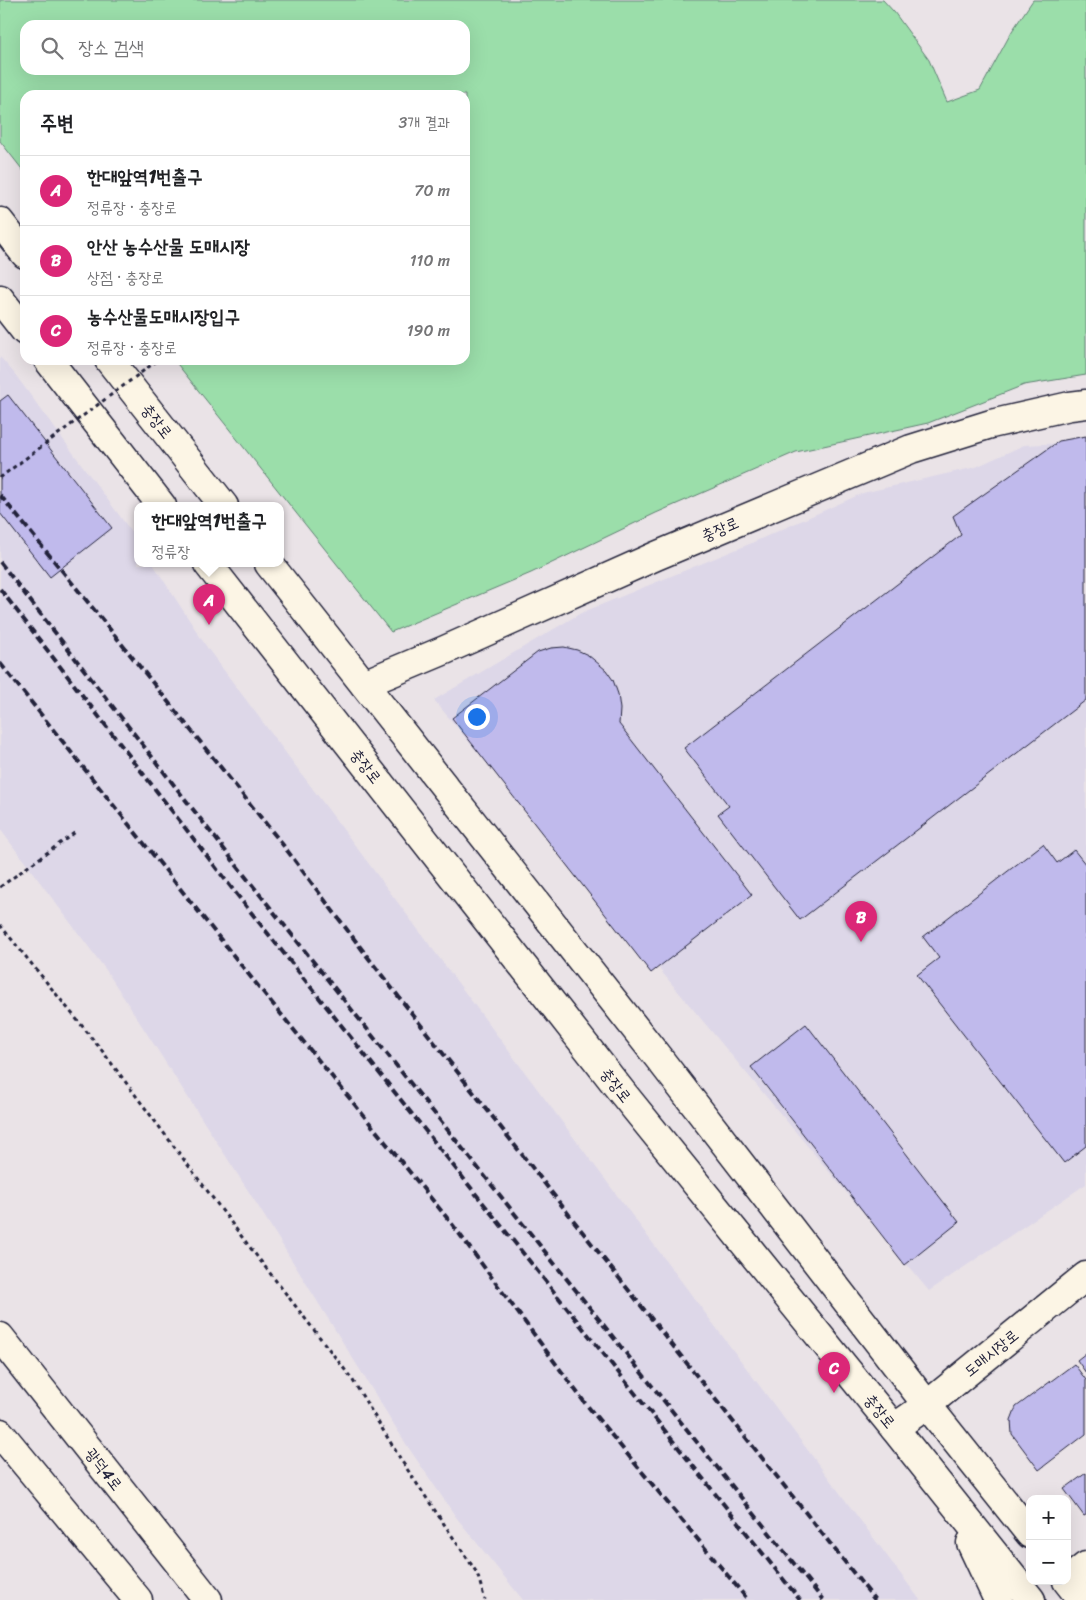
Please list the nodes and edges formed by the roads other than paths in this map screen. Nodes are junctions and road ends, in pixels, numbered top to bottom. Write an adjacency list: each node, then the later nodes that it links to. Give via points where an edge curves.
1 (0, 222): 2 (street)
2 (20, 248)
3 (0, 299): 4 (street)
4 (20, 325)
5 (52, 365): 8 (street)
6 (113, 365): 9 (street, 충장로)
7 (1086, 404): 12 (street, 충장로, via 991,424 911,449)
8 (159, 502)
9 (221, 502)
10 (210, 567): 16 (street, 충장로, via 621,1091)
11 (271, 567): 12 (street)
12 (364, 684): 15 (street)
13 (1086, 1276): 15 (street, 도매시장로)
14 (0, 1337): 24 (street, 광덕4로)
15 (927, 1405): 16 (street, 도매시장로); 19 (street)
16 (894, 1428): 18 (street, 충장로)
17 (0, 1433): 23 (street)
18 (951, 1501): 25 (street); 26 (street, 충장로)
19 (1026, 1529)
20 (1086, 1566): 21 (street)
21 (1071, 1578)
22 (1070, 1585): 27 (street)
23 (138, 1600)
24 (208, 1600)
25 (998, 1600)
26 (1031, 1600)
27 (1082, 1600)

